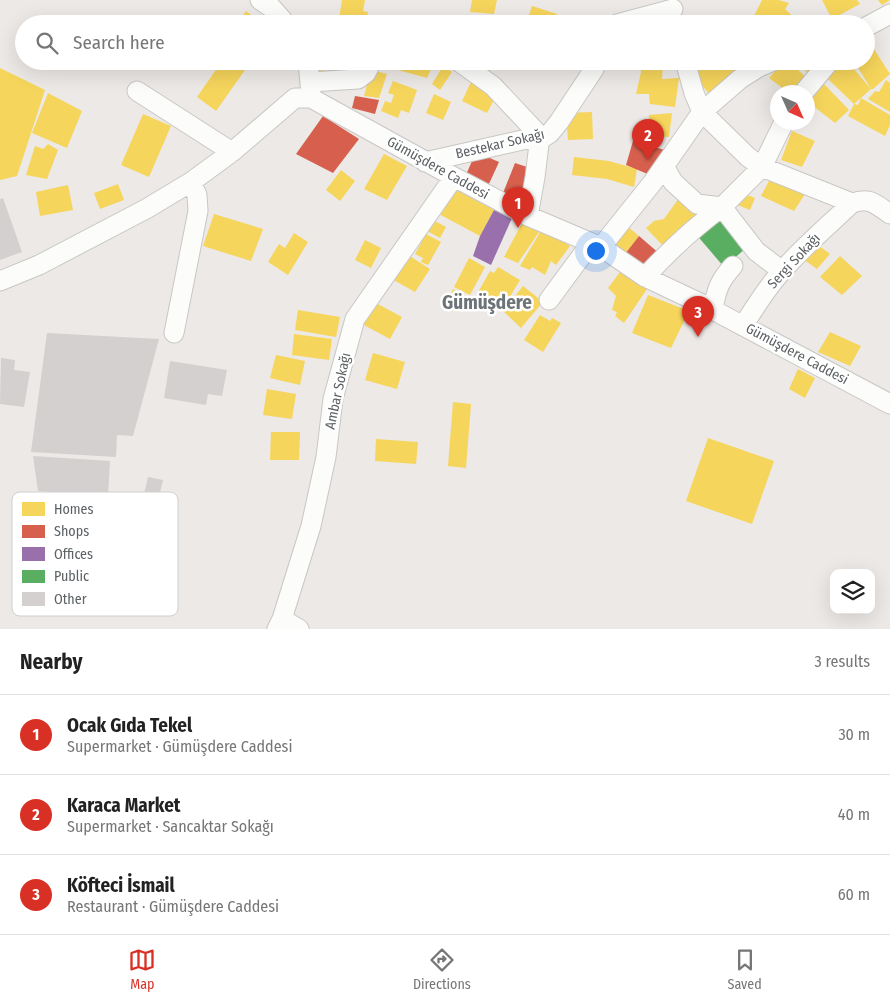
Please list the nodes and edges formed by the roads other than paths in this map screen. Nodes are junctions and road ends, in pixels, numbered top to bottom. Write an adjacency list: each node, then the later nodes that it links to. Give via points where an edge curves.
1 (260, 0): 4 (street)
2 (673, 11): 5 (street)
3 (890, 14): 6 (street)
4 (278, 15)
5 (656, 15)
6 (875, 23)
7 (309, 70): 15 (street)
8 (368, 70): 15 (street, via 358,79)
9 (471, 70): 19 (street, via 493,86)
10 (592, 70): 19 (street, Bestekar Sokağı, via 560,122 550,133)
11 (688, 70): 17 (street)
12 (754, 70): 17 (street)
13 (822, 70): 14 (street)
14 (810, 85)
15 (311, 90): 20 (street, via 295,98); 21 (street, Gümüşdere Caddesi)
16 (137, 91): 20 (street)
17 (702, 112): 22 (street); 23 (street)
18 (780, 130): 23 (street)
19 (540, 136): 21 (street, Bestekar Sokağı); 29 (street)
20 (232, 152): 25 (street)
21 (425, 162): 24 (street, Gümüşdere Caddesi)
22 (664, 166): 27 (street, via 673,182 697,204); 30 (street)
23 (762, 167): 26 (street); 27 (street)
24 (454, 177): 29 (street, Gümüşdere Caddesi); 40 (street, Ambar Sokağı, via 355,319 333,399 326,457 312,526)
25 (191, 182): 34 (street, via 39,265); 38 (street, via 197,195 198,211)
26 (852, 203): 28 (street, via 873,202); 32 (street, Sergi Sokağı)
27 (722, 207): 32 (street, via 756,251); 33 (street, via 699,223)
28 (890, 214)
29 (528, 216): 30 (street, Gümüşdere Caddesi)
30 (596, 245): 33 (street, Gümüşdere Caddesi); 35 (street)
31 (734, 266): 36 (street, via 722,279)
32 (782, 271): 37 (street, Sergi Sokağı)
33 (645, 278): 36 (street, Gümüşdere Caddesi)
34 (0, 281)
35 (549, 300)
36 (712, 310): 37 (street, Gümüşdere Caddesi)
37 (743, 326): 39 (street, Gümüşdere Caddesi)
38 (174, 334)
39 (890, 404)
40 (280, 624): 41 (street)
41 (299, 629)

